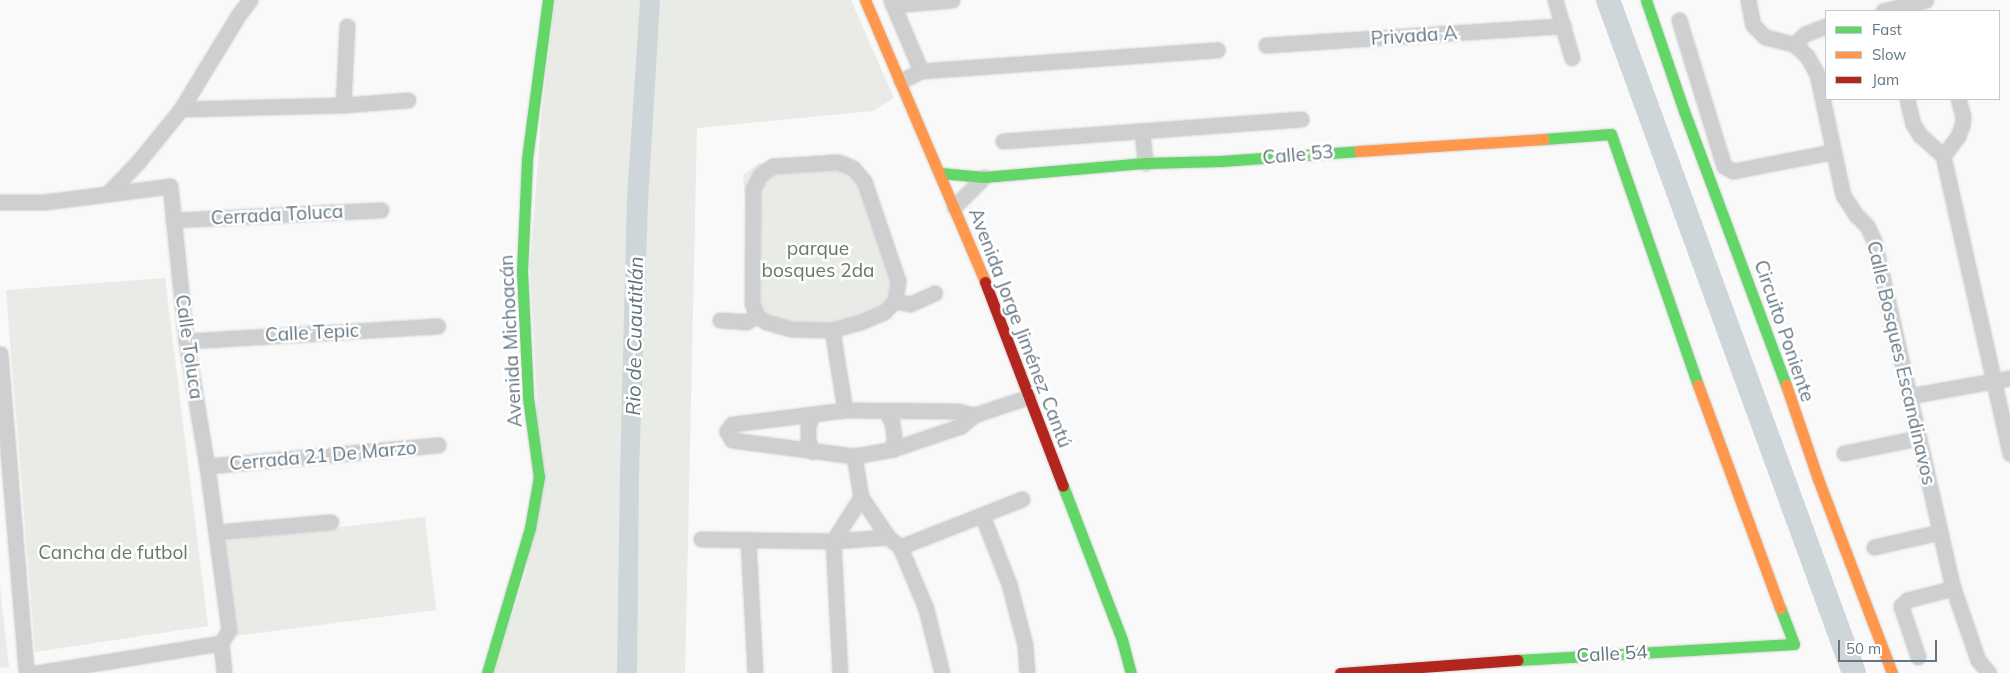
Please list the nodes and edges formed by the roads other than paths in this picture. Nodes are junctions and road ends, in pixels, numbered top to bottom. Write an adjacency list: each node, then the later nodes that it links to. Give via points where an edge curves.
1 (250, 0): 25 (street)
2 (548, 0): 82 (street, Avenida Michoacán, via 528,160 522,271 528,398 539,477 530,528)
3 (865, 0): 20 (street, Avenida Jorge Jiménez Cantú)
4 (952, 0): 9 (street)
5 (1555, 0): 13 (street)
6 (1646, 0): 89 (street, Circuito Poniente, via 1818,479)
7 (1748, 0): 15 (street, via 1753,25 1765,37)
8 (1926, 0): 10 (street)
9 (892, 2): 19 (street)
10 (1887, 10)
11 (1679, 20): 29 (street, via 1724,166 1733,171)
12 (347, 26): 24 (street)
13 (1563, 26): 16 (street, Privada A); 18 (street)
14 (1825, 26): 15 (street, via 1805,34)
15 (1794, 44): 29 (street, Calle Bosques Escandinavos, via 1817,74)
16 (1266, 45)
17 (1217, 50): 19 (street)
18 (1572, 58)
19 (921, 71): 20 (street)
20 (901, 81): 32 (street, Avenida Jorge Jiménez Cantú)
21 (408, 100): 24 (street)
22 (1908, 100): 30 (street, via 1913,124)
23 (1958, 100): 30 (street, via 1962,125)
24 (344, 105): 25 (street)
25 (181, 109): 34 (street)
26 (1301, 119): 27 (street)
27 (1142, 132): 28 (street); 31 (street)
28 (1003, 141)
29 (1832, 152): 50 (street, Calle Bosques Escandinavos, via 1843,195 1856,216 1868,226 1874,241)
30 (1943, 156): 48 (street)
31 (1144, 163): 33 (street, Calle 53); 77 (street, Calle 53, via 1221,161 1611,134 1720,448)
32 (940, 173): 33 (street, Calle 53); 36 (street, Avenida Jorge Jiménez Cantú)
33 (984, 177): 36 (street)
34 (107, 194): 35 (street, Calle Toluca, via 44,202); 38 (street, Calle Toluca, via 170,186)
35 (0, 202)
36 (954, 207): 49 (street, Avenida Jorge Jiménez Cantú)
37 (381, 210): 38 (street, Cerrada Toluca)
38 (172, 220): 45 (street, Calle Toluca)
39 (935, 294): 40 (street, via 910,304)
40 (895, 300): 41 (street, via 898,281 864,181 858,174 838,162 773,166 760,175 753,189 752,303); 44 (street, via 884,312)
41 (757, 316): 42 (street, via 746,322); 44 (street, via 791,329)
42 (720, 320)
43 (438, 326): 45 (street, Calle Tepic)
44 (832, 330): 51 (street)
45 (186, 341): 62 (street, Calle Toluca)
46 (0, 354): 79 (street)
47 (2010, 378): 48 (street)
48 (1994, 382): 50 (street); 60 (street)
49 (1028, 396): 54 (street); 87 (street, Avenida Jorge Jiménez Cantú, via 1122,640)
50 (1910, 396): 55 (street, Calle Bosques Escandinavos)
51 (845, 410): 52 (street); 53 (street)
52 (886, 411): 54 (street, via 957,411); 57 (street, via 892,423)
53 (812, 414): 58 (street, via 808,433); 58 (street, via 732,424 727,431 732,440)
54 (974, 415): 57 (street, via 961,426)
55 (1918, 438): 59 (street); 68 (street, Calle Bosques Escandinavos)
56 (438, 445): 62 (street, Cerrada 21 De Marzo)
57 (892, 449): 61 (street)
58 (812, 452): 61 (street)
59 (1844, 453)
60 (2010, 454)
61 (854, 456): 63 (street)
62 (207, 466): 67 (street, Calle Toluca)
63 (861, 497): 69 (street); 72 (street)
64 (1022, 499): 65 (street)
65 (982, 515): 73 (street); 86 (street, via 1010,584 1025,644)
66 (331, 522): 67 (street)
67 (216, 532): 76 (street, Calle Toluca, via 229,630)
68 (1940, 532): 74 (street); 75 (street, Calle Bosques Escandinavos)
69 (888, 537): 72 (street); 73 (street)
70 (701, 539): 71 (street)
71 (748, 540): 72 (street); 83 (street)
72 (833, 541): 84 (street)
73 (900, 547): 85 (street, via 926,608)
74 (1874, 548)
75 (1953, 588): 78 (street, via 1907,600 1901,606); 90 (street, Calle Bosques Escandinavos, via 1978,660)
76 (221, 643): 80 (street); 81 (street, Calle Toluca)
77 (1794, 644): 88 (street, Calle 54)
78 (1918, 657)
79 (26, 673)
80 (36, 673)
81 (224, 673)
82 (487, 673)
83 (755, 673)
84 (840, 673)
85 (942, 673)
86 (1027, 673)
87 (1131, 673)
88 (1340, 673)
89 (1892, 673)
90 (1989, 673)

